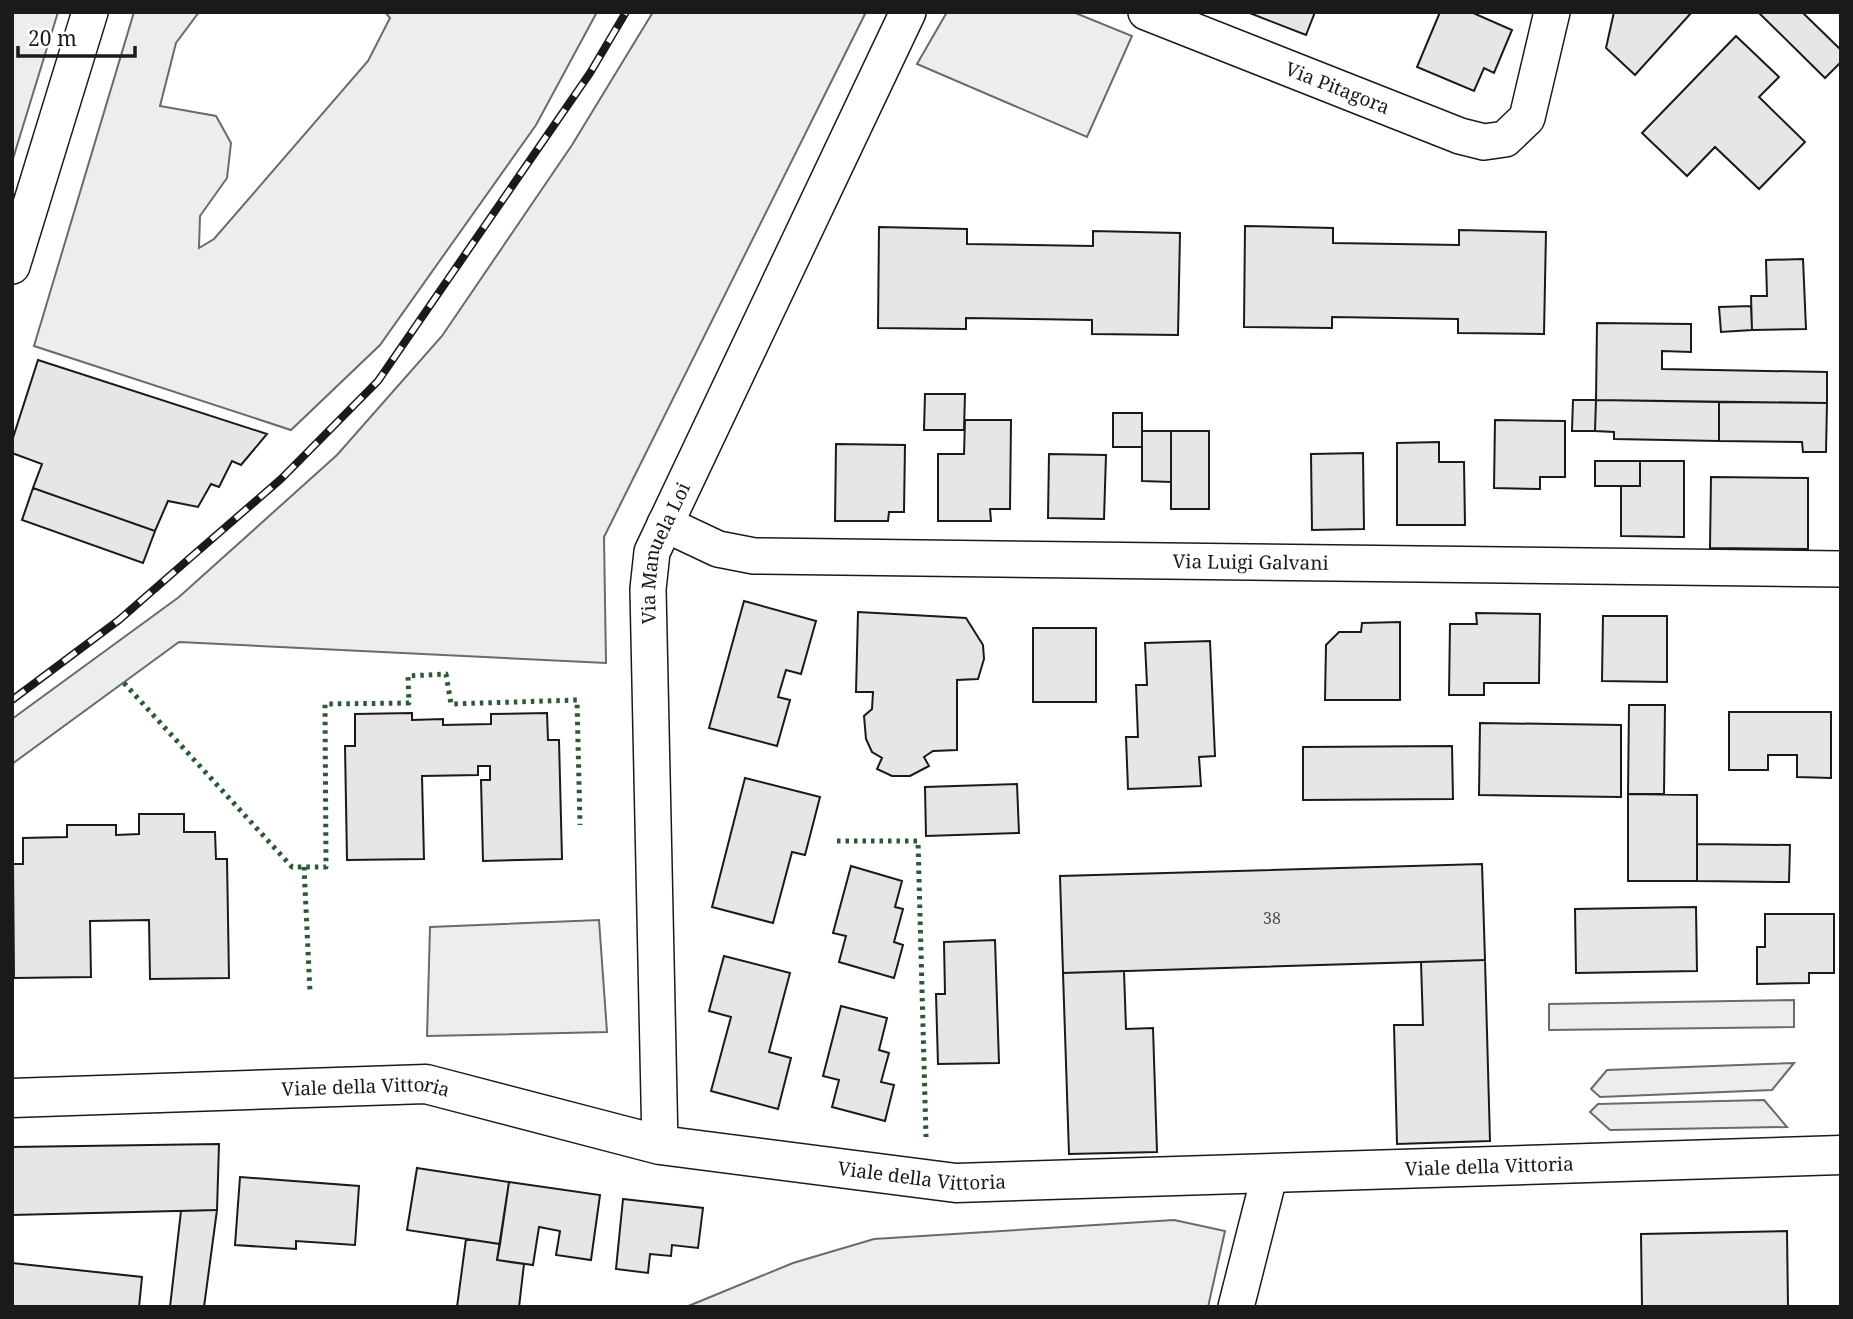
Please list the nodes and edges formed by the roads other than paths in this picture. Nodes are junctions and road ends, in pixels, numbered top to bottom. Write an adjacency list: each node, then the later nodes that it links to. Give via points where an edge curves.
1 (90, 12): 5 (street)
2 (908, 12): 6 (street, Via Manuela Loi)
3 (1146, 12): 4 (street, Via Pitagora, via 1484,142 1505,139 1527,118)
4 (1552, 12)
5 (12, 266)
6 (665, 524): 7 (street, Via Luigi Galvani, via 718,549 754,556); 9 (street, Via Manuela Loi, via 652,552 648,589)
7 (1841, 569)
8 (12, 1098): 9 (street, Viale della Vittoria, via 426,1084)
9 (660, 1145): 11 (street, Viale della Vittoria, via 956,1183)
10 (1841, 1156): 11 (street, Viale della Vittoria)
11 (1270, 1173): 12 (street)
12 (1236, 1307)

